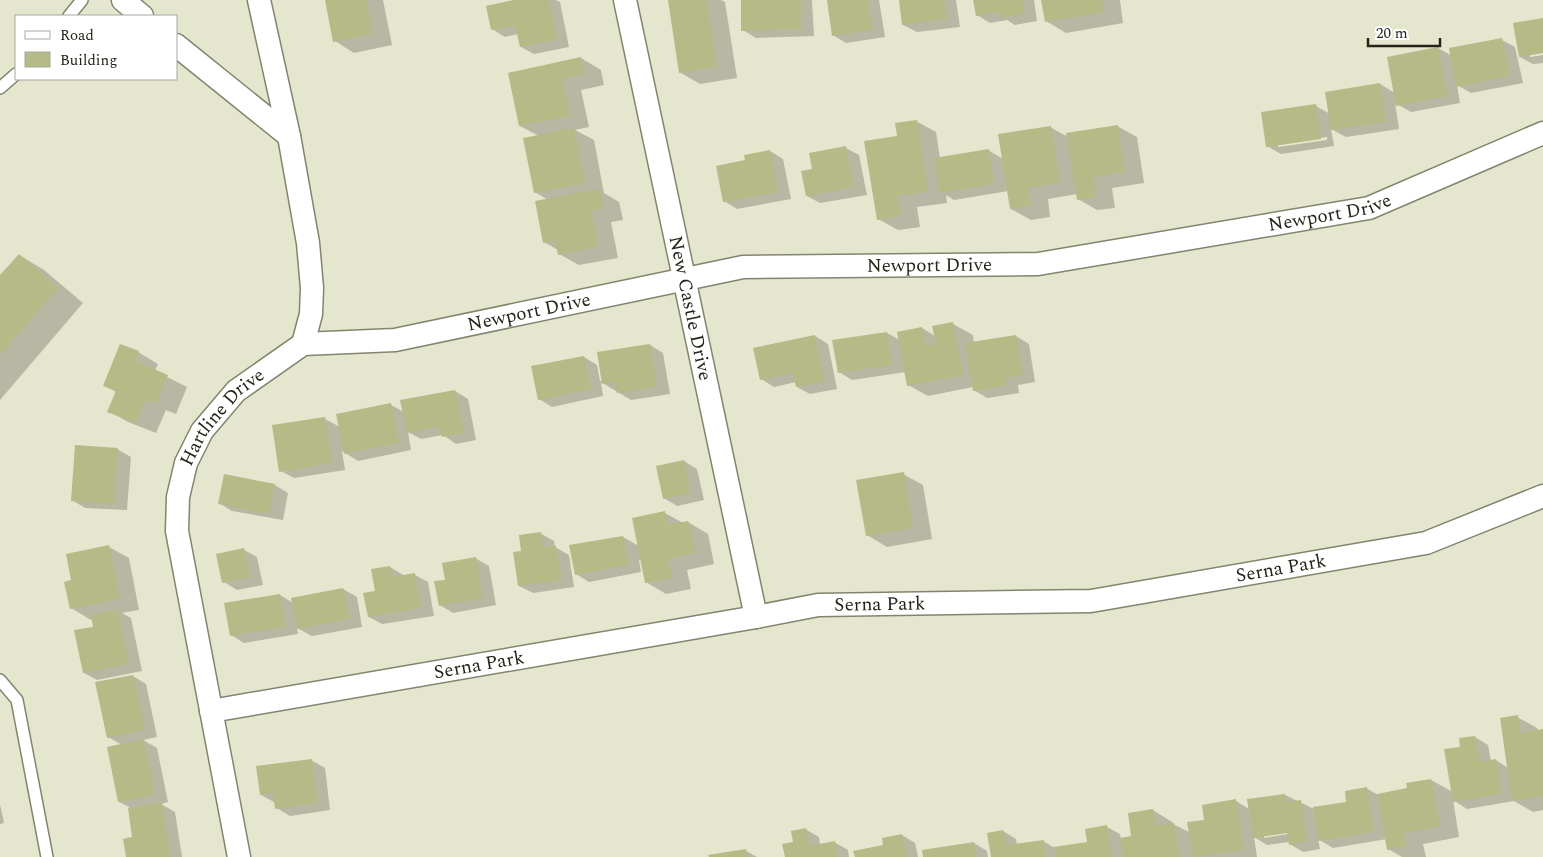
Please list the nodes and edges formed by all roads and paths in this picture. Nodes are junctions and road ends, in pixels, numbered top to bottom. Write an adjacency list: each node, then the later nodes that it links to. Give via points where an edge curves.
1 (82, 0): 5 (lane)
2 (123, 0): 6 (street)
3 (259, 0): 11 (street)
4 (625, 0): 12 (street, New Castle Drive)
5 (70, 15)
6 (141, 15)
7 (178, 47): 11 (street)
8 (15, 75): 9 (lane)
9 (0, 88)
10 (1543, 133): 12 (street, Newport Drive, via 1369,208 1038,264 743,267)
11 (289, 136): 13 (street, via 308,243 312,288 311,314)
12 (685, 278): 13 (street, Newport Drive, via 395,340); 15 (street, New Castle Drive)
13 (303, 344): 17 (street, Hartline Drive, via 236,391 202,431 186,463 178,497 177,531)
14 (1543, 496): 15 (street, Serna Park, via 1426,543 1091,601 818,605)
15 (756, 617): 17 (street, Serna Park)
16 (0, 680): 18 (lane, via 18,700)
17 (211, 711): 19 (street, Hartline Drive)
18 (47, 857)
19 (239, 857)

